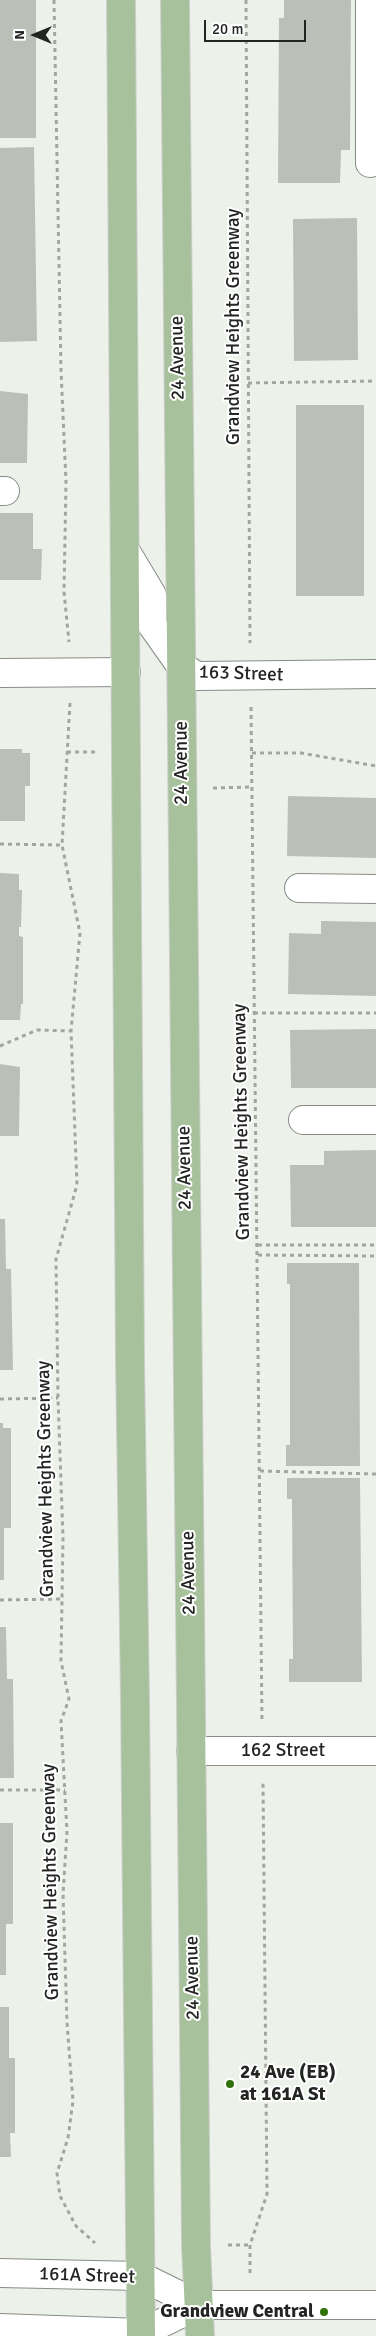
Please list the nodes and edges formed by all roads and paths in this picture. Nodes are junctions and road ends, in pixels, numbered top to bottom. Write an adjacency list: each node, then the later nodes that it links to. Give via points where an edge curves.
1 (54, 0): 11 (path, via 66,482 64,592)
2 (122, 0): 10 (main road)
3 (175, 0): 13 (main road, 24 Avenue)
4 (246, 0): 9 (path, Grandview Heights Greenway)
5 (370, 0): 6 (street)
6 (373, 78): 7 (street)
7 (370, 163)
8 (376, 381): 9 (path)
9 (248, 383): 12 (path, Grandview Heights Greenway)
10 (125, 550): 13 (street, 163 Street, via 152,595 152,625); 14 (main road)
11 (68, 639)
12 (250, 647)
13 (181, 666): 16 (street, 163 Street, via 197,676); 46 (main road, 24 Avenue)
14 (126, 672): 15 (street); 54 (main road)
15 (0, 673)
16 (376, 674)
17 (251, 699): 21 (path, Grandview Heights Greenway)
18 (70, 700): 19 (path, Grandview Heights Greenway)
19 (67, 752): 20 (path); 26 (path, Grandview Heights Greenway)
20 (94, 752)
21 (252, 753): 22 (path, via 301,753); 23 (path, Grandview Heights Greenway)
22 (376, 766)
23 (252, 787): 24 (path); 29 (path, Grandview Heights Greenway)
24 (210, 788)
25 (0, 844): 26 (path)
26 (62, 845): 31 (path, Grandview Heights Greenway, via 80,933)
27 (299, 888): 28 (street)
28 (376, 889)
29 (254, 1013): 30 (path); 35 (path, Grandview Heights Greenway)
30 (376, 1013)
31 (71, 1031): 32 (path, via 37,1030); 39 (path, Grandview Heights Greenway, via 77,1185 56,1259)
32 (0, 1046)
33 (303, 1120): 34 (street)
34 (376, 1120)
35 (258, 1244): 36 (path); 37 (path, Grandview Heights Greenway)
36 (376, 1244)
37 (258, 1255): 38 (path); 41 (path, Grandview Heights Greenway)
38 (376, 1256)
39 (58, 1398): 40 (path); 43 (path, Grandview Heights Greenway)
40 (0, 1399)
41 (260, 1471): 42 (path); 45 (path, Grandview Heights Greenway)
42 (376, 1474)
43 (62, 1599): 44 (path); 50 (path, Grandview Heights Greenway, via 61,1661 69,1699 61,1721)
44 (0, 1600)
45 (262, 1726)
46 (191, 1751): 47 (street, 162 Street); 55 (main road, 24 Avenue)
47 (376, 1752)
48 (263, 1779): 51 (path, via 267,2194)
49 (0, 1790): 50 (path)
50 (65, 1790): 52 (path, Grandview Heights Greenway, via 67,1832 63,1894 72,2101 68,2138 56,2173 60,2196 76,2226)
51 (250, 2245)
52 (98, 2246)
53 (0, 2274): 54 (street, 161A Street)
54 (140, 2276): 55 (street, 161A Street); 58 (main road)
55 (199, 2305): 56 (street, 161A Street); 58 (street, 161A Street); 59 (main road, 24 Avenue)
56 (376, 2305)
57 (0, 2328): 58 (street, 161A Street)
58 (141, 2334)
59 (200, 2336)

